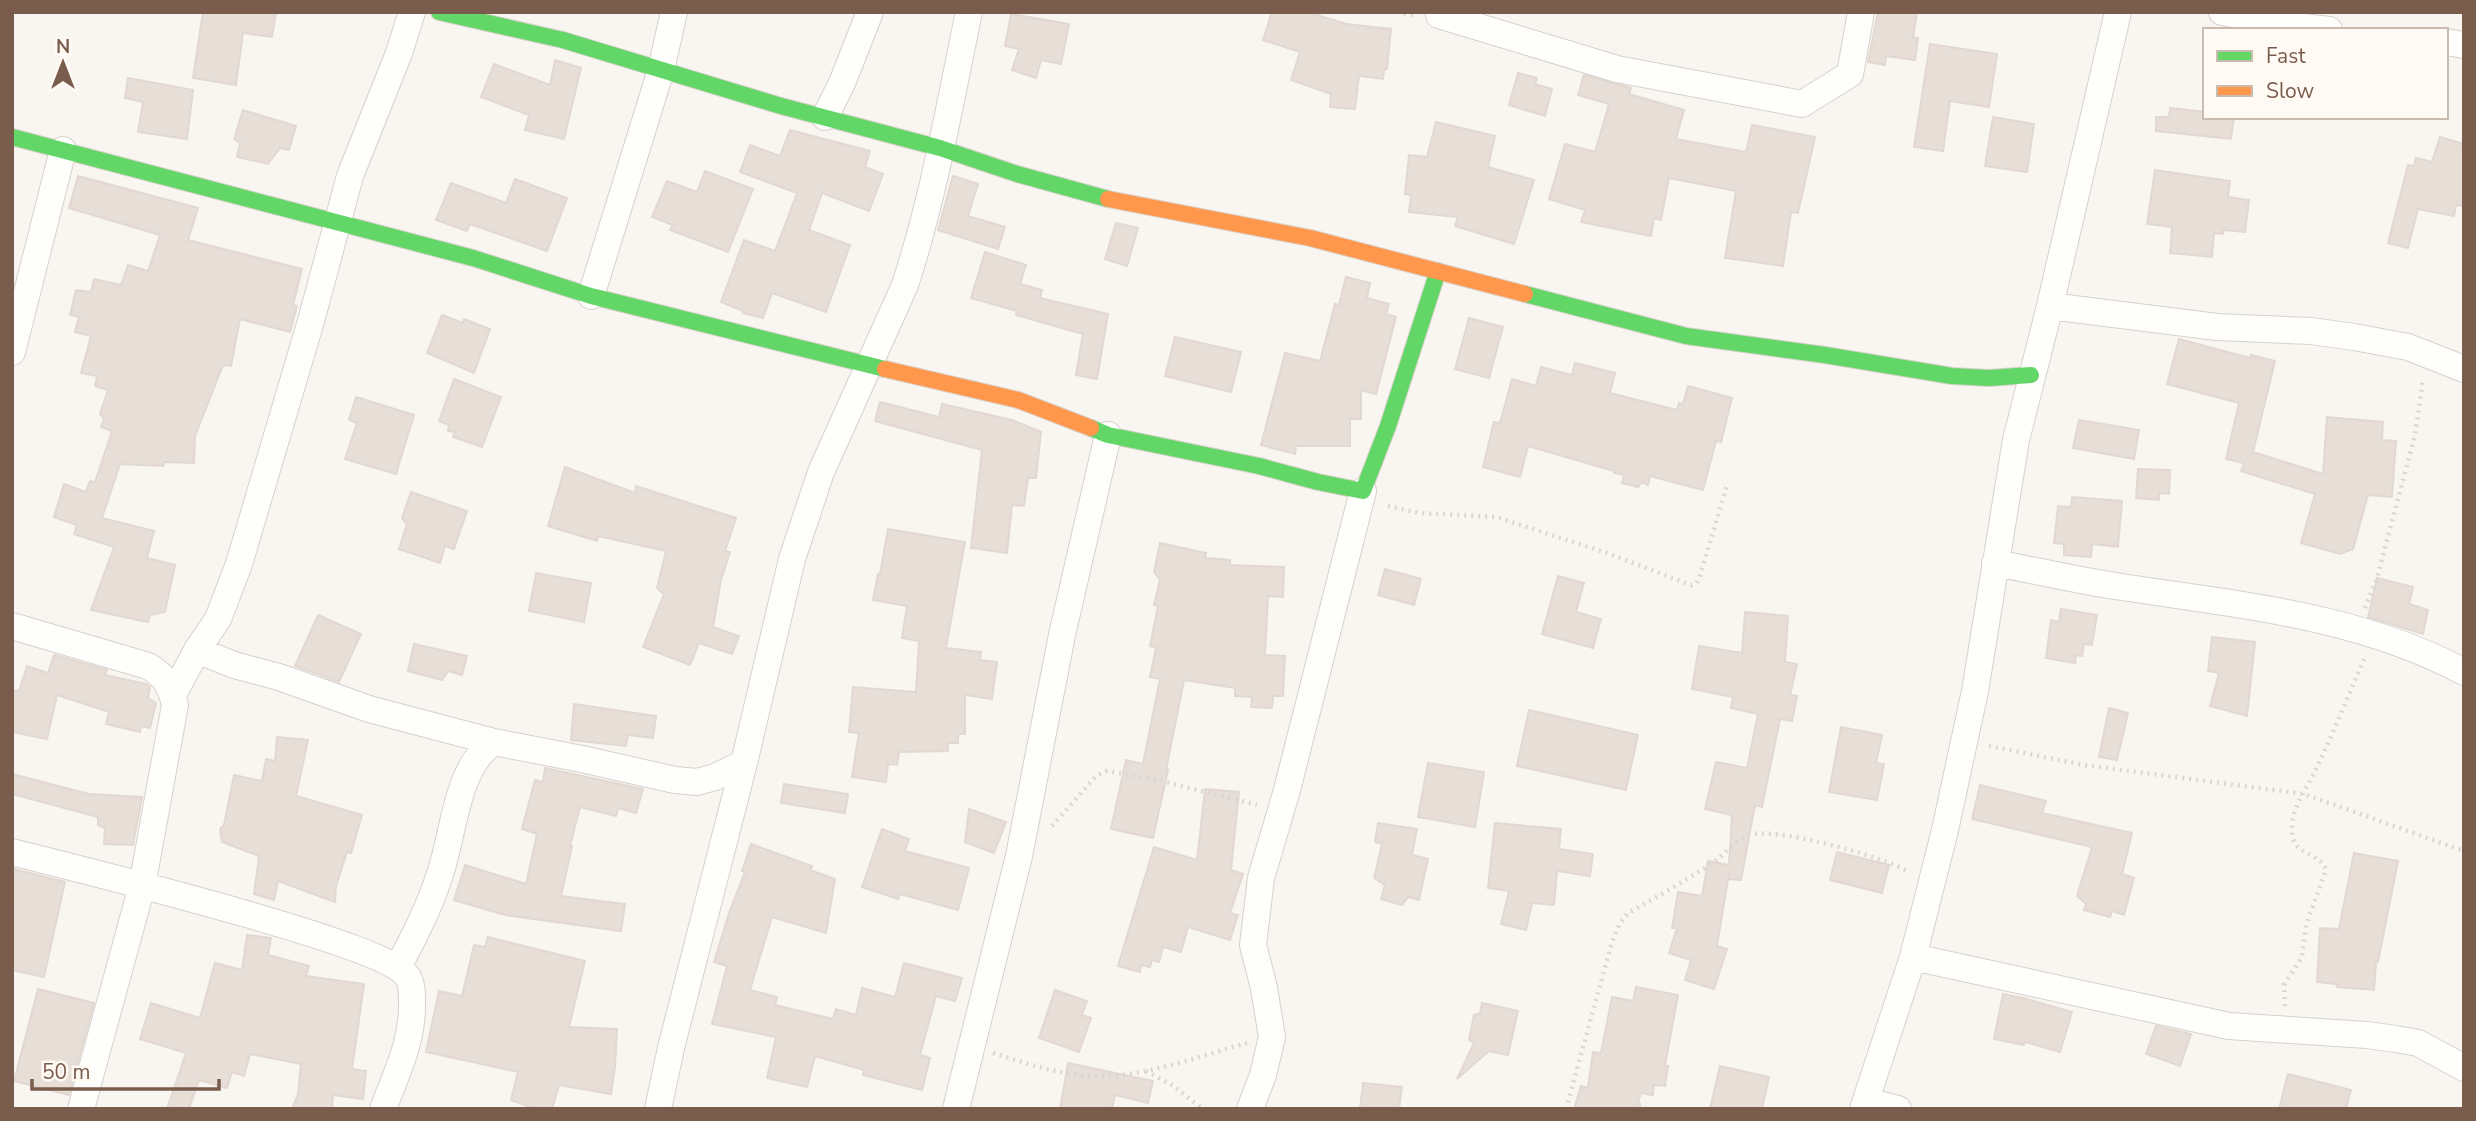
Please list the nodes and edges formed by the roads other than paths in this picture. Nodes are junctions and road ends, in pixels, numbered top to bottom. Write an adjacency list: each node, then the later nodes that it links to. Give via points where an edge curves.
1 (412, 12): 17 (street)
2 (439, 12): 12 (street, via 563,40)
3 (674, 12): 12 (street)
4 (870, 12): 13 (street)
5 (969, 12): 15 (street)
6 (1861, 12): 9 (street, via 1850,74 1802,104 1617,69)
7 (2118, 12): 20 (street)
8 (2222, 12): 10 (street)
9 (1438, 15)
10 (2257, 15): 11 (street)
11 (2319, 28)
12 (661, 70): 13 (street); 19 (street)
13 (825, 117): 15 (street)
14 (12, 137): 16 (street)
15 (940, 148): 18 (street, via 1130,205 1310,238); 22 (street, via 909,275)
16 (63, 150): 17 (street); 21 (street)
17 (337, 222): 19 (street); 29 (street, via 239,564 218,619)
18 (1438, 271): 24 (street, via 1686,336 1952,376); 26 (street)
19 (591, 296): 22 (street)
20 (2050, 306): 23 (street, via 2217,327 2311,331 2408,347); 24 (street)
21 (12, 352)
22 (871, 364): 25 (street, via 1018,400); 33 (street, via 821,472 792,559)
23 (2464, 369)
24 (2031, 375): 27 (street)
25 (1108, 435): 26 (street, via 1259,466); 43 (street, via 1019,856)
26 (1361, 495): 44 (street, via 1261,878 1253,945 1272,1037)
27 (1996, 563): 30 (street, via 2121,587 2210,598 2366,631); 36 (street, via 1975,691)
28 (12, 626): 31 (street, via 148,666 169,682)
29 (197, 650): 31 (street); 32 (street, via 369,709)
30 (2464, 672)
31 (173, 695): 35 (street, via 175,705)
32 (494, 742): 33 (street, via 697,782); 37 (street, via 476,758 464,785 440,874)
33 (744, 763): 42 (street)
34 (12, 852): 35 (street)
35 (142, 886): 37 (street, via 286,926); 40 (street)
36 (1913, 957): 38 (street, via 2229,1026 2367,1035 2418,1044); 39 (street)
37 (398, 967): 41 (street, via 409,978 413,1023)
38 (2464, 1068)
39 (1865, 1105): 45 (street)
40 (81, 1109)
41 (383, 1109)
42 (659, 1109)
43 (956, 1109)
44 (1250, 1109)
45 (1898, 1109)

